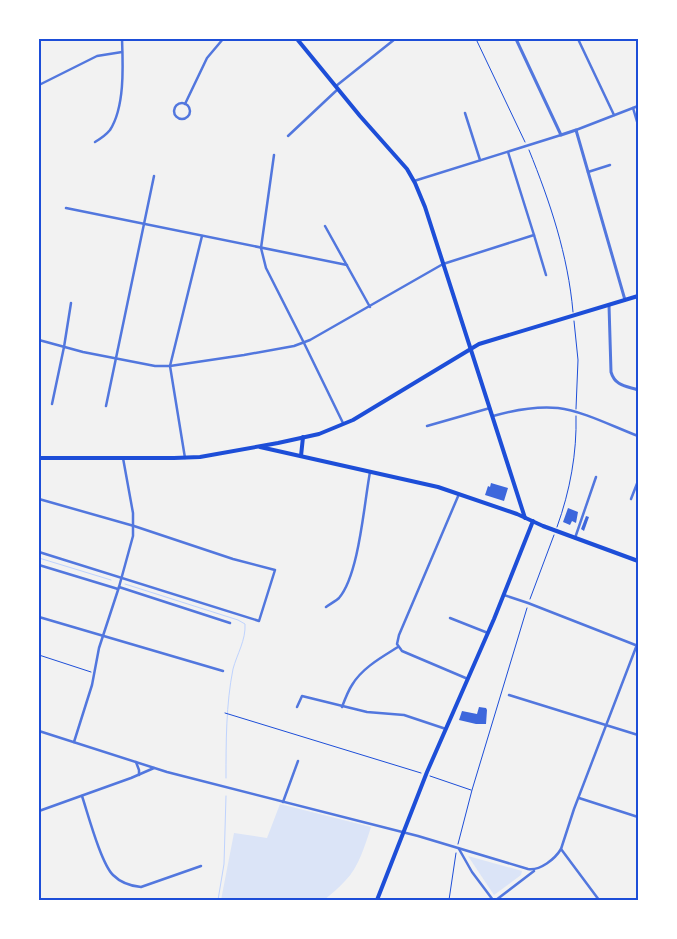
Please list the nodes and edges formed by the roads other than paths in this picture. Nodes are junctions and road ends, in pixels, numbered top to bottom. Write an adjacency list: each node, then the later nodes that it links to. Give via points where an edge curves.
1 (122, 39): 7 (street)
2 (223, 39): 10 (street, via 207,58)
3 (297, 39): 9 (main road)
4 (395, 39): 9 (street)
5 (516, 39): 17 (street)
6 (578, 39): 14 (street)
7 (122, 52): 8 (street, via 97,56); 19 (street, via 121,93 115,118 109,131)
8 (39, 85)
9 (337, 88): 18 (street); 26 (main road)
10 (185, 104): 10 (street, via 190,109 189,115 179,119 174,114 175,107)
11 (638, 106): 12 (street)
12 (633, 108): 14 (street); 15 (street)
13 (465, 113): 22 (street)
14 (614, 115): 16 (street)
15 (638, 125)
16 (576, 130): 17 (street); 24 (street)
17 (561, 135): 20 (street)
18 (288, 136)
19 (95, 142)
20 (508, 152): 22 (street); 30 (street)
21 (274, 155): 32 (street)
22 (480, 160): 26 (street)
23 (610, 165): 24 (street)
24 (588, 172): 37 (street)
25 (154, 176): 28 (street)
26 (414, 181): 33 (main road)
27 (66, 208): 28 (street)
28 (143, 224): 31 (street); 45 (street)
29 (325, 226): 34 (street)
30 (534, 235): 33 (street); 35 (street)
31 (202, 236): 32 (street); 46 (street)
32 (261, 248): 34 (street); 42 (street, via 266,268)
33 (443, 264): 40 (street); 44 (main road)
34 (347, 265): 40 (street)
35 (546, 275)
36 (638, 296): 37 (main road)
37 (625, 300): 39 (main road)
38 (71, 303): 43 (street)
39 (609, 305): 44 (main road); 47 (street, via 613,379)
40 (370, 306): 42 (street)
41 (39, 340): 43 (street)
42 (304, 342): 46 (street); 52 (street)
43 (64, 347): 45 (street); 48 (street)
44 (470, 348): 50 (main road); 52 (main road)
45 (116, 358): 46 (street); 49 (street)
46 (170, 366): 60 (street)
47 (638, 390)
48 (52, 404)
49 (106, 406)
50 (490, 408): 51 (main road); 53 (street)
51 (493, 416): 54 (street, via 515,410 556,408); 67 (main road)
52 (343, 424): 55 (main road)
53 (427, 426)
54 (638, 436)
55 (303, 438): 56 (main road); 57 (main road)
56 (257, 447): 57 (main road); 60 (main road)
57 (301, 456): 61 (main road)
58 (39, 458): 59 (main road)
59 (123, 458): 60 (main road); 69 (street)
60 (185, 458)
61 (370, 471): 64 (main road, via 415,480); 77 (street, via 353,564 339,598)
62 (596, 477): 70 (street)
63 (638, 481): 66 (street)
64 (459, 494): 67 (main road); 85 (street, via 397,640)
65 (39, 499): 69 (street)
66 (631, 499)
67 (525, 518): 68 (main road)
68 (533, 521): 70 (main road); 76 (main road)
69 (134, 526): 74 (street); 74 (street, via 275,570 259,621)
70 (575, 538): 72 (main road)
71 (39, 552): 74 (street)
72 (638, 561)
73 (39, 565): 75 (street)
74 (122, 577): 75 (street)
75 (118, 588): 80 (street); 82 (street)
76 (504, 596): 81 (main road); 84 (street)
77 (326, 607)
78 (39, 617): 82 (street)
79 (450, 618): 81 (street)
80 (230, 623)
81 (488, 633): 87 (main road)
82 (103, 636): 86 (street); 95 (street)
83 (638, 642): 84 (street)
84 (638, 646): 91 (street)
85 (398, 647): 87 (street); 90 (street, via 358,676)
86 (222, 671)
87 (468, 679): 92 (main road)
88 (509, 695): 91 (street)
89 (298, 707): 90 (street, via 302,696)
90 (342, 707): 92 (street, via 404,715)
91 (606, 726): 94 (street); 101 (street)
92 (446, 729): 105 (main road)
93 (39, 730): 95 (street)
94 (638, 735)
95 (74, 742): 97 (street)
96 (298, 761): 102 (street)
97 (136, 762): 98 (street); 99 (street)
98 (154, 768): 99 (street); 102 (street)
99 (139, 775): 100 (street)
100 (82, 796): 103 (street); 108 (street, via 106,864 124,883 141,887)
101 (579, 798): 104 (street); 107 (street)
102 (283, 802): 105 (street)
103 (39, 811)
104 (638, 817)
105 (403, 832): 106 (street); 110 (main road)
106 (458, 848): 109 (street); 111 (street)
107 (561, 849): 109 (street, via 558,855); 112 (street)
108 (202, 866)
109 (534, 870): 111 (street)
110 (377, 900)
111 (494, 900)
112 (599, 900)

